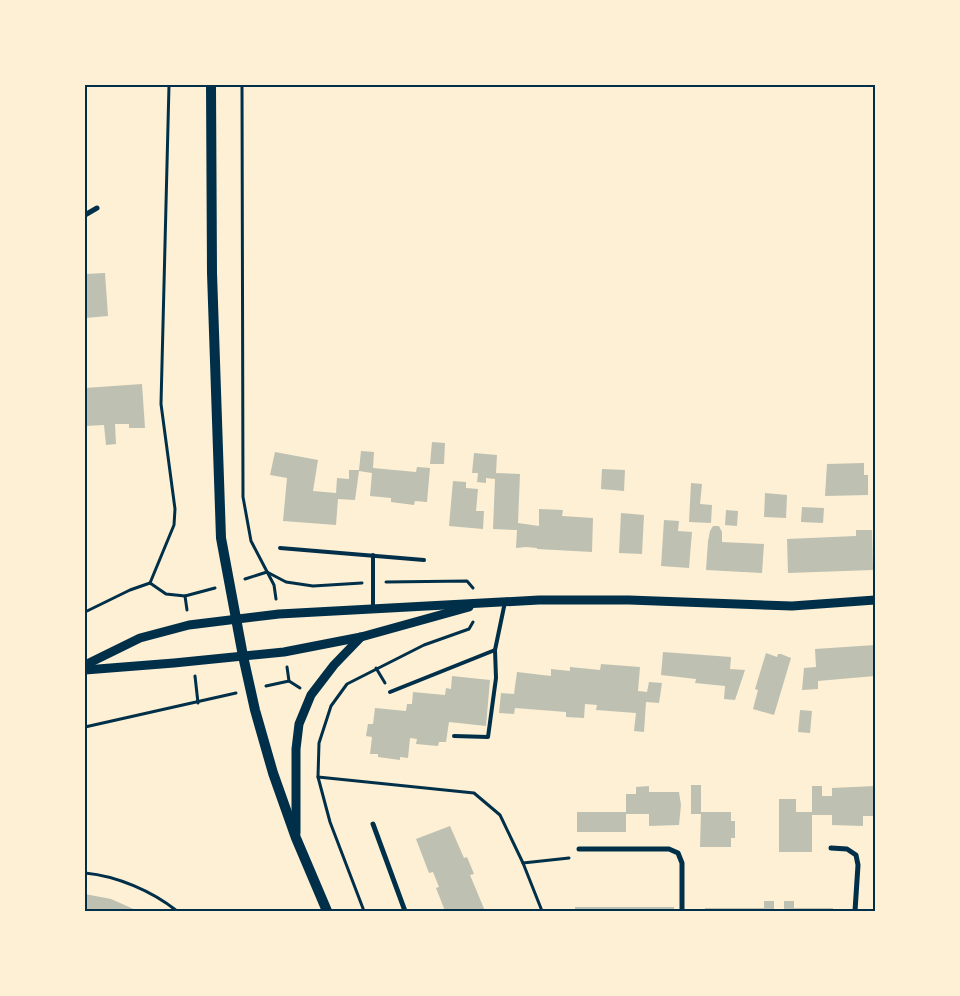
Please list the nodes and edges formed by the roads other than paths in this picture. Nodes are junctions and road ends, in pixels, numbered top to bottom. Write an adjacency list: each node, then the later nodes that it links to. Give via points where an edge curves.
1 (211, 85): 11 (main road, via 212,273 221,538)
2 (96, 208): 3 (street)
3 (85, 215)
4 (280, 548): 5 (lane)
5 (374, 555): 6 (lane); 10 (lane)
6 (424, 560)
7 (875, 600): 8 (street, via 792,606 629,600)
8 (505, 602): 9 (street); 13 (lane)
9 (485, 603): 10 (street); 12 (street)
10 (373, 609): 11 (street)
11 (236, 618): 14 (main road); 15 (street, via 189,625 140,638)
12 (361, 637): 14 (street, via 284,652); 20 (street, via 311,694 299,724)
13 (495, 650): 17 (lane); 18 (lane, via 496,678 488,737)
14 (243, 656): 16 (street); 20 (main road, via 255,710)
15 (85, 665)
16 (85, 670)
17 (390, 692)
18 (454, 736)
19 (372, 824): 24 (street)
20 (296, 838): 23 (main road)
21 (831, 848): 26 (street, via 847,848 856,856)
22 (579, 849): 25 (street, via 669,849 678,852 682,863)
23 (327, 911)
24 (405, 911)
25 (682, 911)
26 (855, 911)

